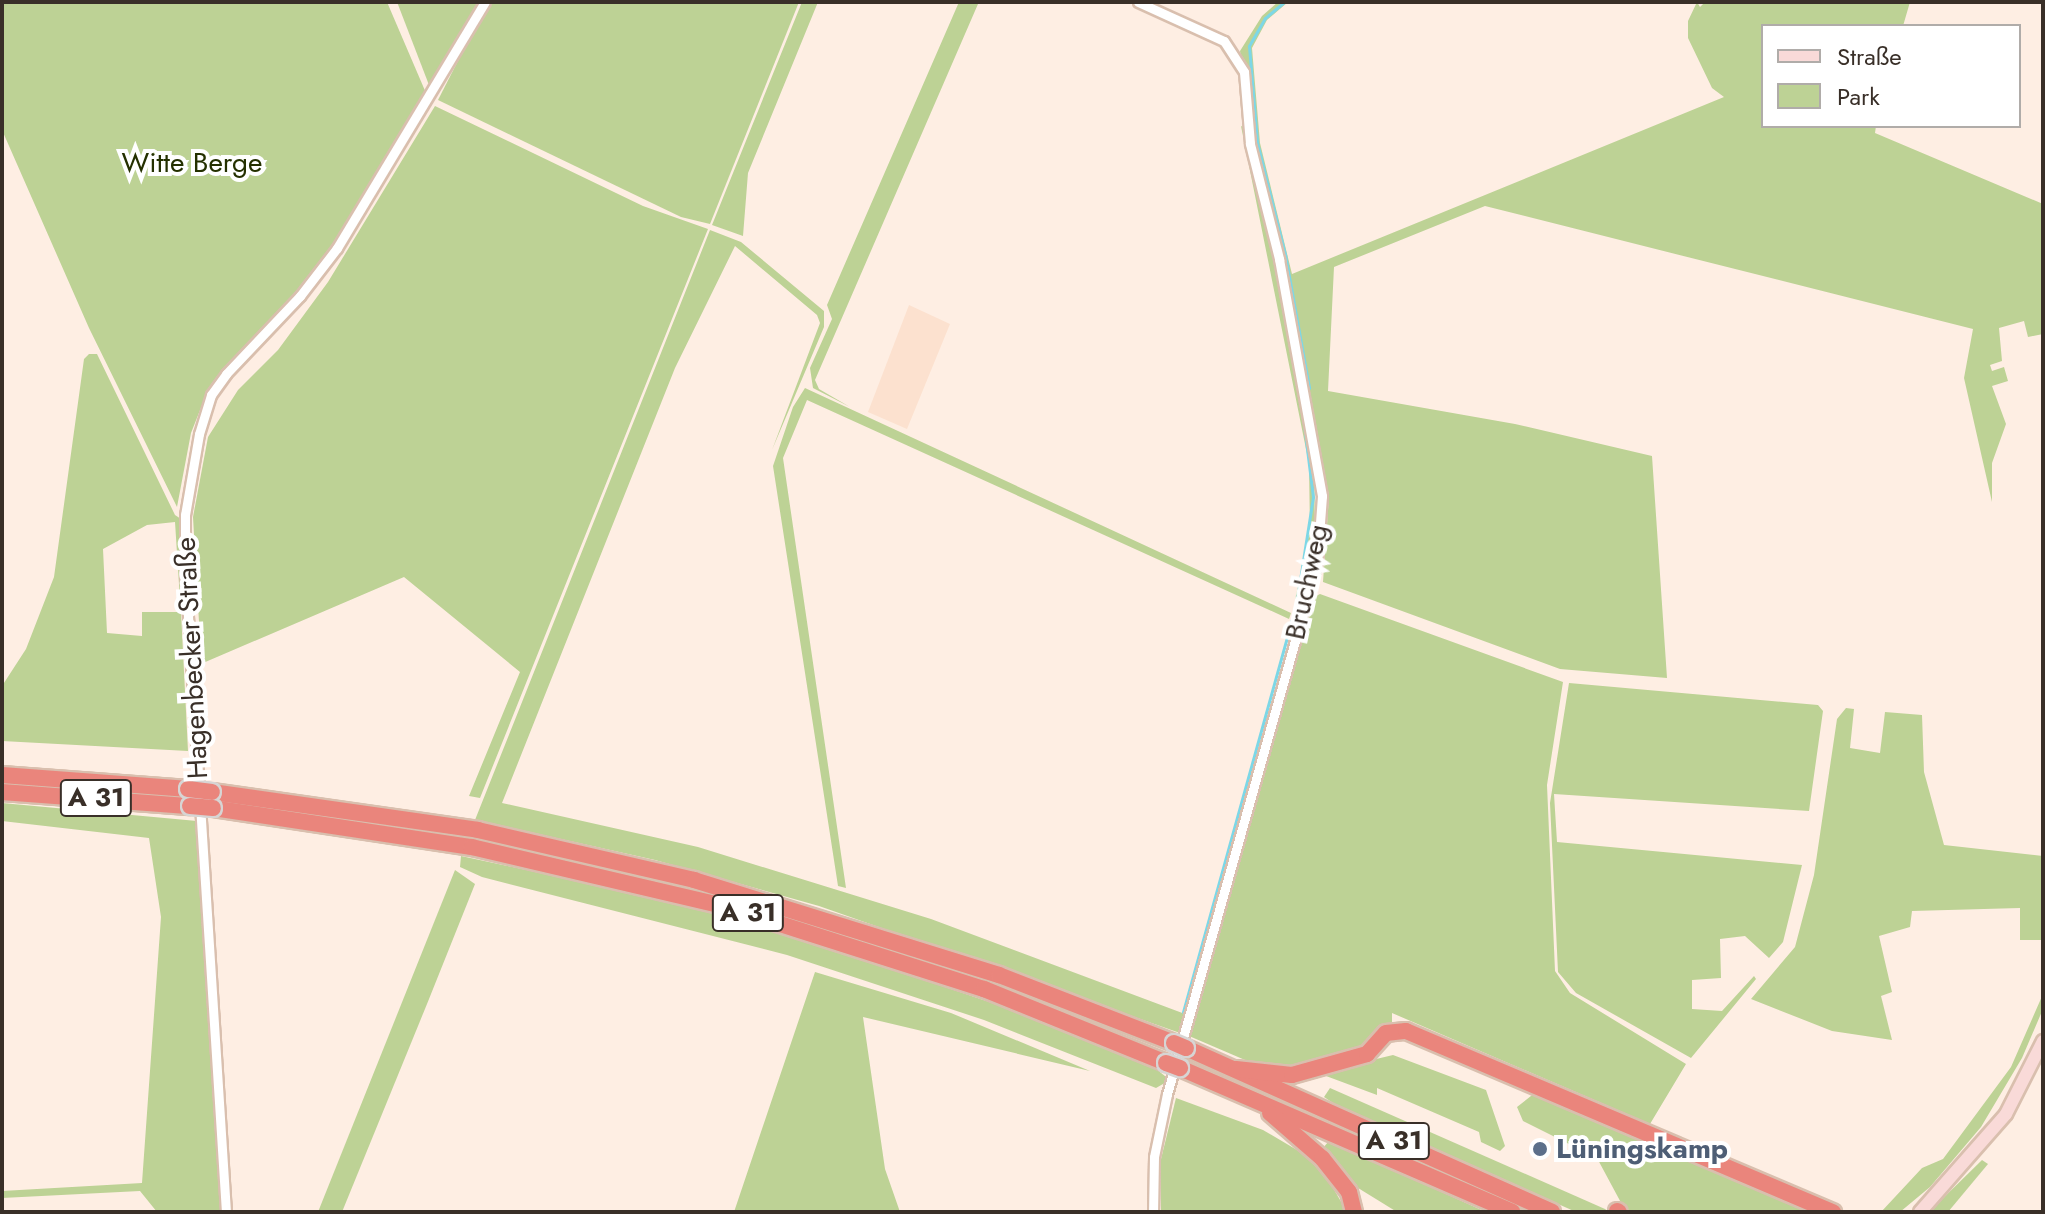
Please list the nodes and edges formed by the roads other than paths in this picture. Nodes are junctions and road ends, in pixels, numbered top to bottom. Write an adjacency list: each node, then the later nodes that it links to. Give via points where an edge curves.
1 (485, 2): 10 (street, Hagenbecker Straße, via 337,248 226,374 211,395 199,434 184,556)
2 (1138, 2): 11 (street, Bruchweg, via 1224,41 1244,72 1250,144 1279,259 1322,496 1317,563 1167,1094 1154,1157)
3 (2, 775): 5 (highway, A 31)
4 (2, 792): 5 (highway, A 31)
5 (189, 798): 6 (highway, A 31, bridge)
6 (212, 800): 8 (highway, A 31, via 461,827 626,863 819,916 1073,1001); 9 (highway, A 31, via 629,881 805,929 995,993)
7 (2043, 1041): 16 (main road, via 2006,1114)
8 (1236, 1069): 14 (highway, A 31); 15 (highway, via 1292,1075 1367,1054 1386,1033 1406,1031)
9 (1242, 1093): 12 (highway, via 1322,1158 1349,1192); 13 (highway, A 31)
10 (226, 1212)
11 (1153, 1212)
12 (1354, 1212)
13 (1512, 1212)
14 (1552, 1212)
15 (1833, 1212)
16 (1920, 1212)

